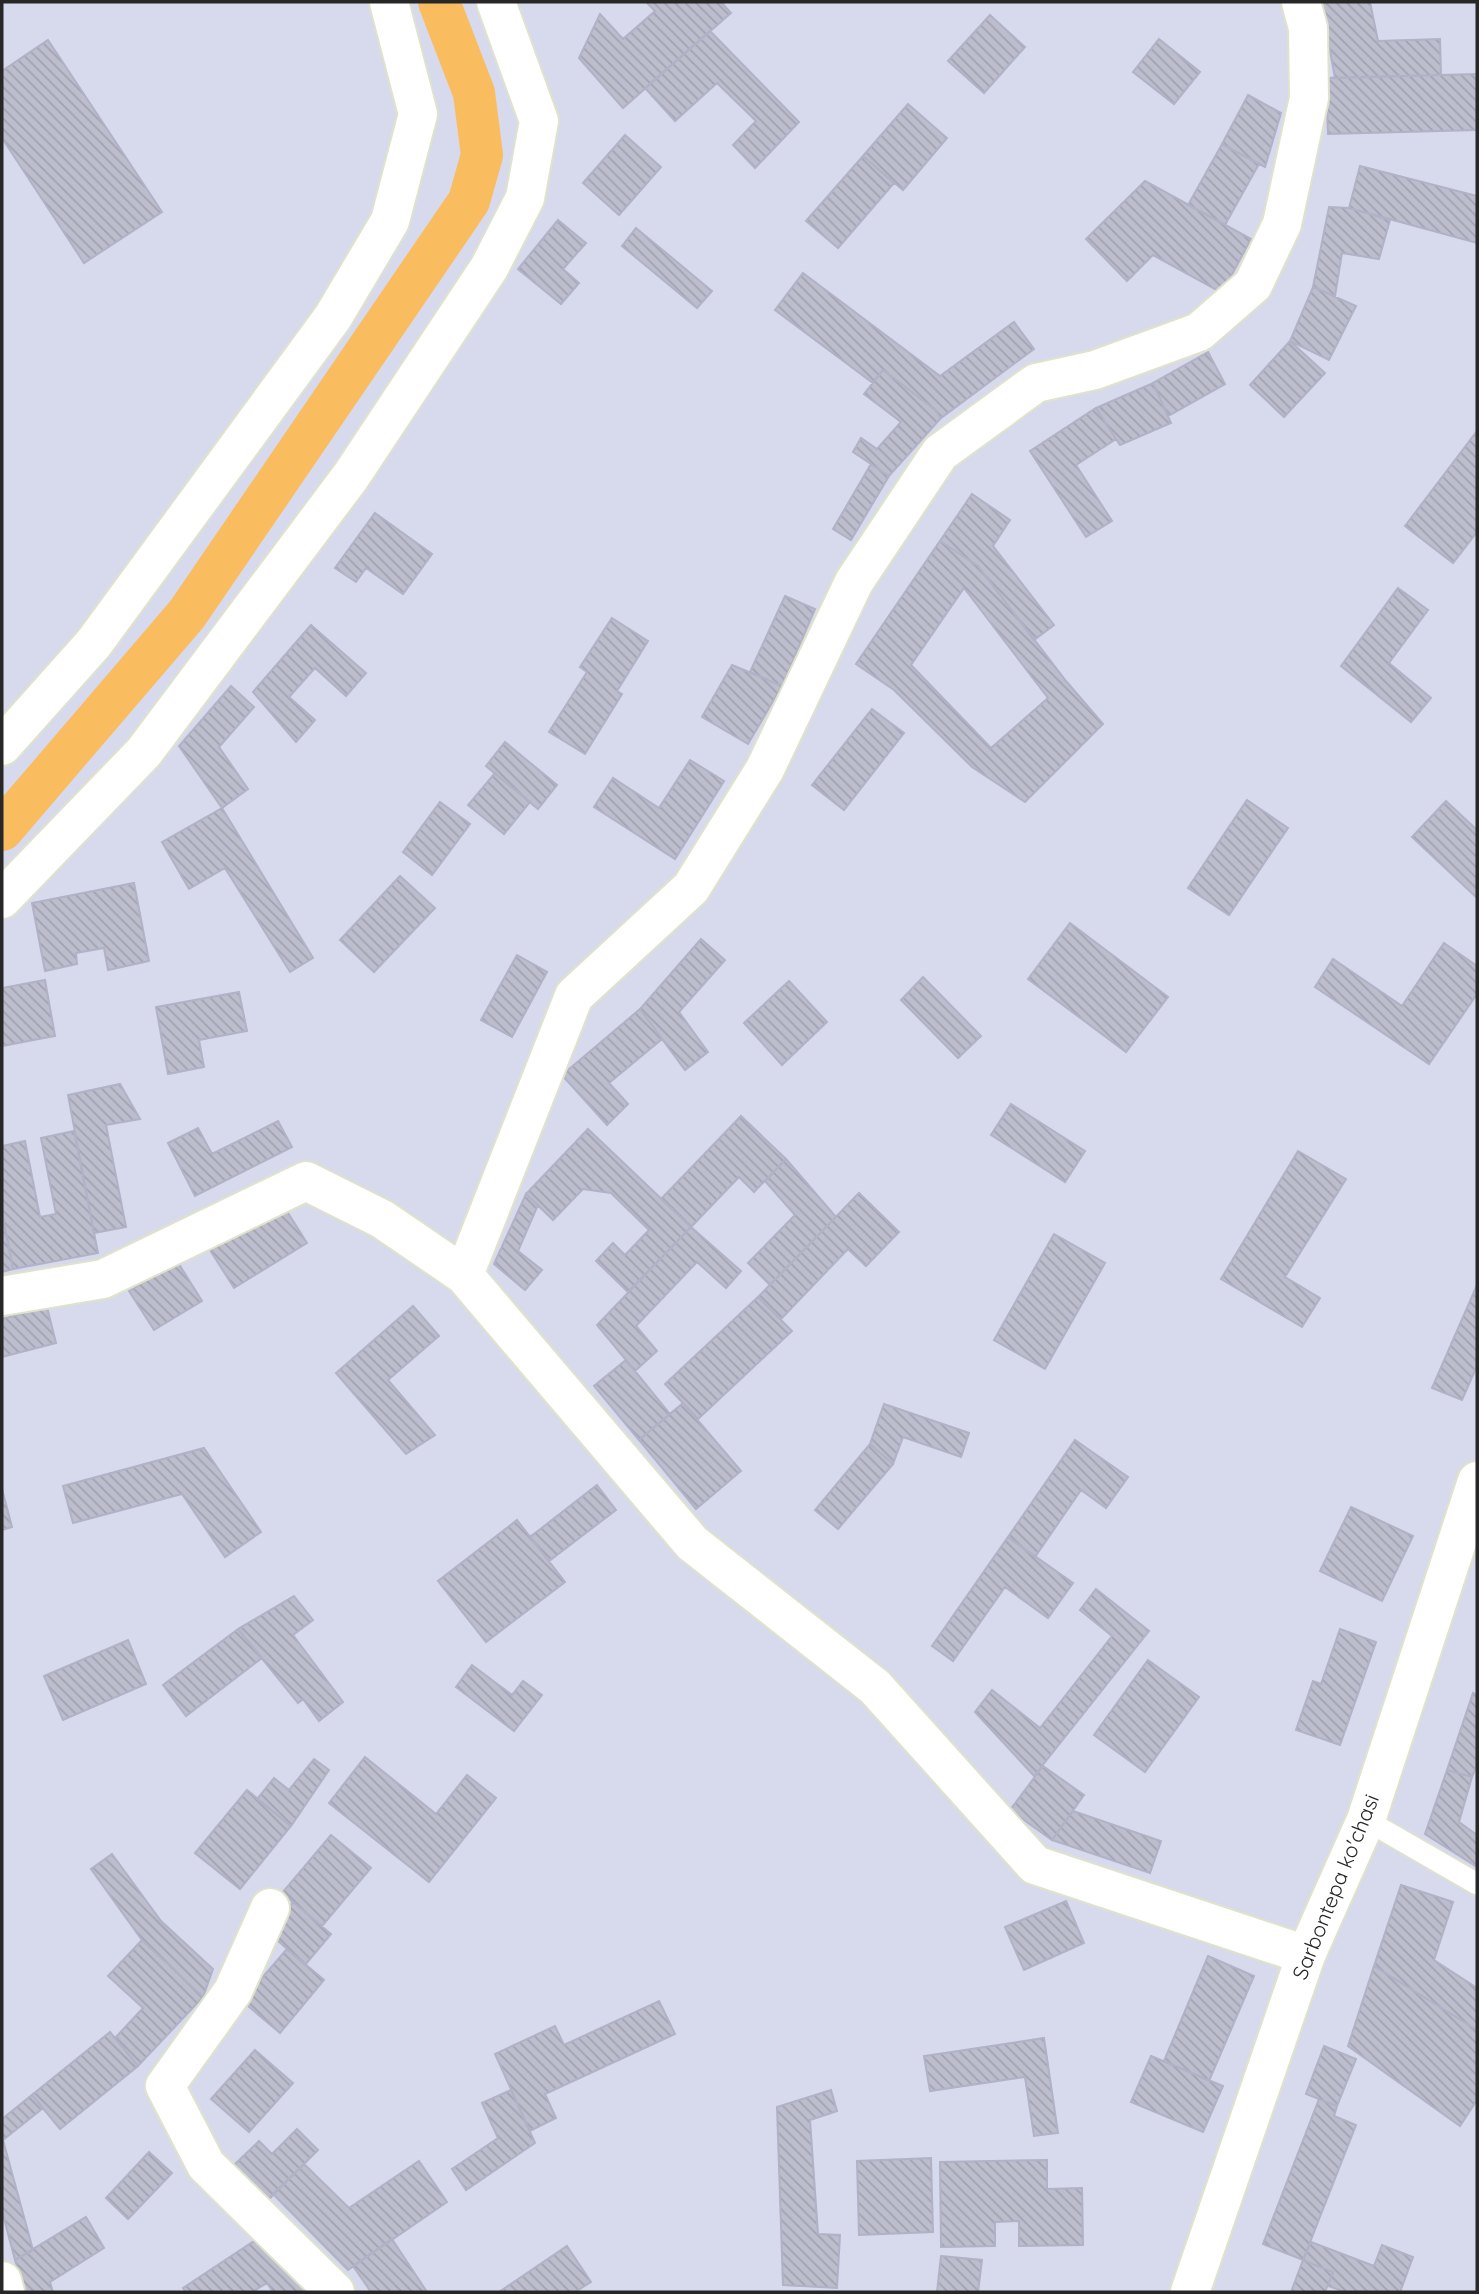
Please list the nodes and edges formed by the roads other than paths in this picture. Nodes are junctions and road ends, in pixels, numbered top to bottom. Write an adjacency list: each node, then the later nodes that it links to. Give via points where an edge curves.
1 (389, 2): 4 (street, via 418,114 390,221 333,317 94,643)
2 (496, 2): 5 (street, via 539,121 525,198 489,268 351,476 144,752)
3 (1300, 2): 6 (street, via 1308,28 1309,98 1282,224 1253,285 1199,332 1095,370 1036,383 940,453 854,582 765,769 691,888 574,996)
4 (2, 746)
5 (2, 899)
6 (464, 1275): 7 (street, via 382,1219 306,1181 103,1279); 12 (street, via 692,1543 875,1687 1035,1866)
7 (2, 1296)
8 (1477, 1481): 9 (street, Sarbontepa ko'chasi)
9 (1366, 1820): 10 (lane); 12 (street, Sarbontepa ko'chasi)
10 (1477, 1884)
11 (270, 1908): 15 (street, via 233,1990 165,2086 206,2165)
12 (1306, 1955): 16 (street, Sarbontepa ko'chasi)
13 (2, 2281): 14 (street)
14 (5, 2292)
15 (335, 2292)
16 (1190, 2292)

